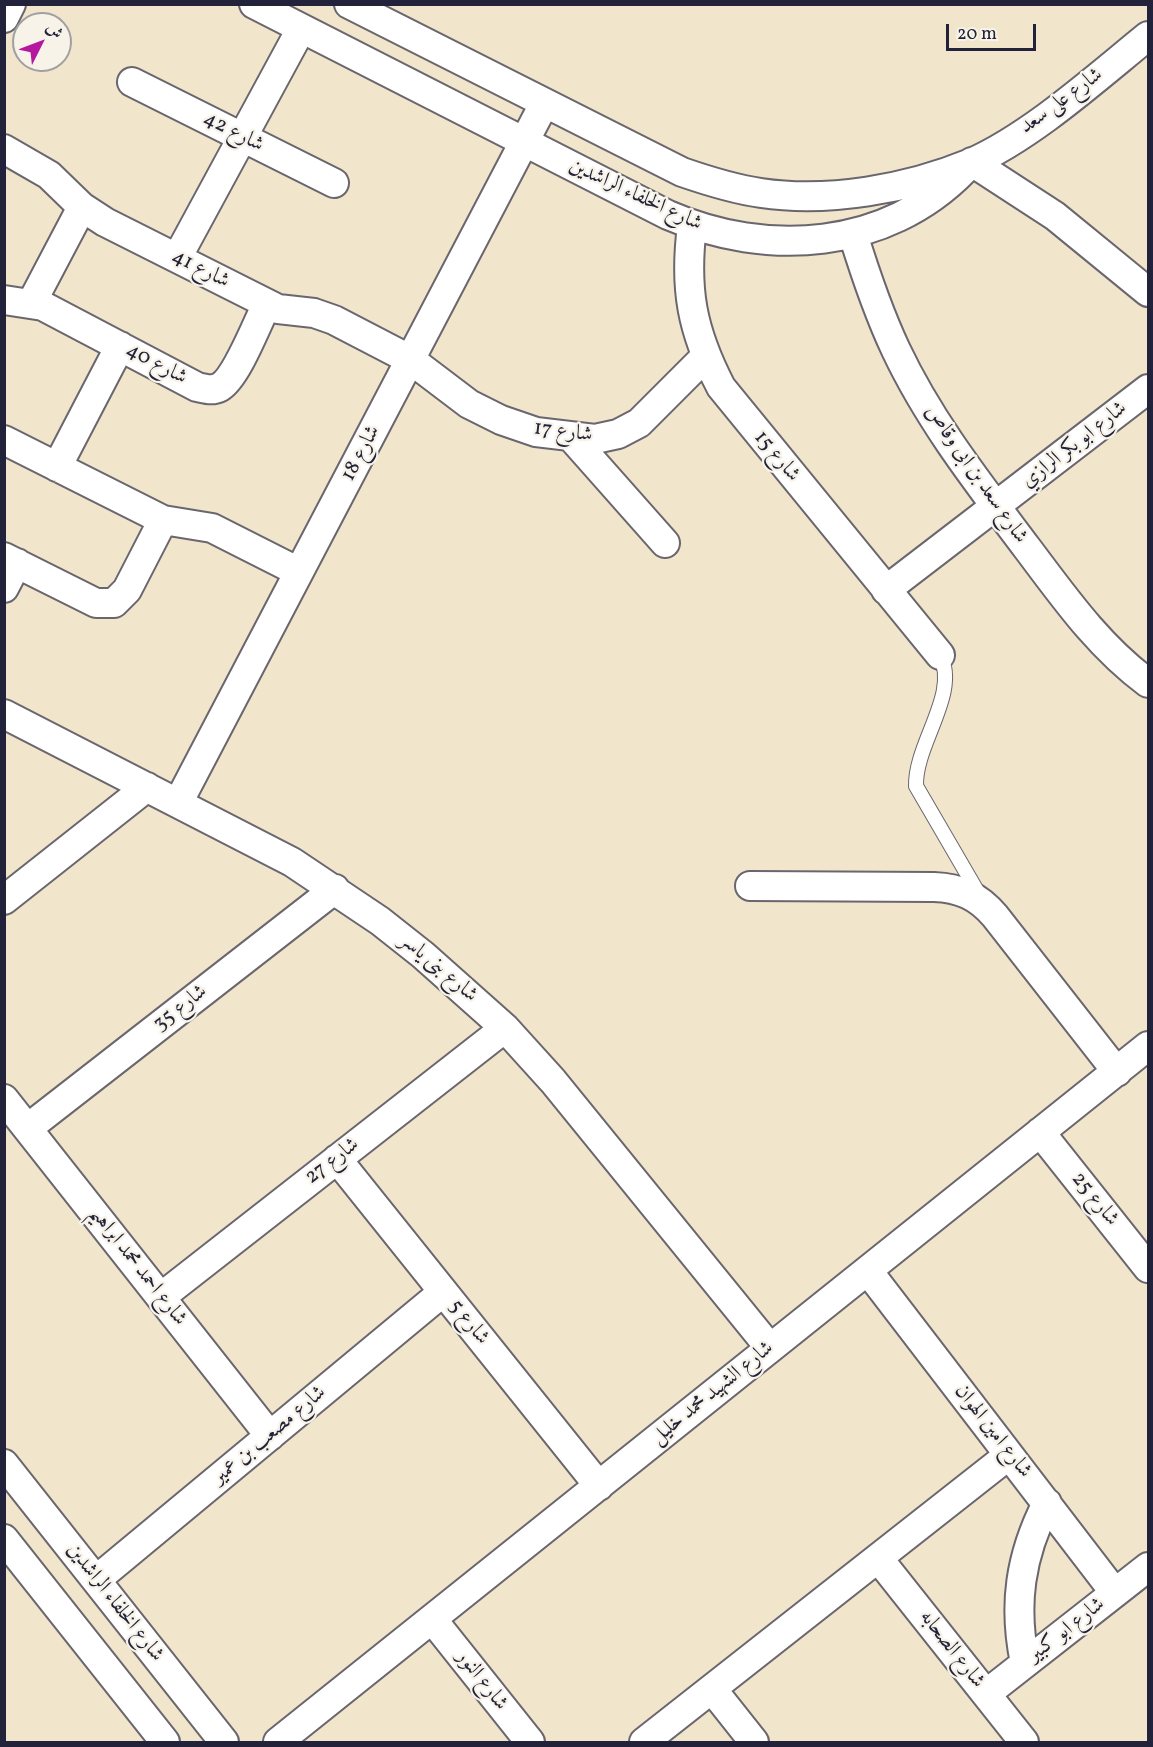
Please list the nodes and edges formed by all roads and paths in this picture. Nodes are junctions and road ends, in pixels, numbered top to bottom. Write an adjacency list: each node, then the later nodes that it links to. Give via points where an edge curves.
1 (11, 4): 4 (street)
2 (254, 4): 5 (street, شارع الخلفاء الراشدين)
3 (349, 4): 8 (street, شارع الخلفاء الراشدين)
4 (4, 18)
5 (301, 29): 9 (street); 10 (street, شارع الخلفاء الراشدين)
6 (1149, 36): 12 (street, شارع على سعد, via 1039,121)
7 (132, 82): 9 (street, شارع 42)
8 (544, 104): 10 (street, شارع 18); 12 (street, شارع الخلفاء الراشدين, via 682,172 721,186 762,193 803,196 878,188 911,182)
9 (242, 137): 13 (street, شارع 42); 17 (street)
10 (524, 143): 15 (street, شارع الخلفاء الراشدين); 24 (street, شارع 18)
11 (4, 149): 14 (street, شارع 41, via 49,175)
12 (972, 162): 16 (street, شارع الخلفاء الراشدين, via 939,193 906,214); 18 (street, via 1055,216)
13 (334, 183)
14 (82, 207): 17 (street, شارع 41); 20 (street)
15 (692, 226): 16 (street, شارع الخلفاء الراشدين, via 755,241 820,240); 23 (street, شارع 15, via 688,292)
16 (853, 234): 29 (street, شارع سعد بن ابى وقاص, via 872,293 901,359 958,457)
17 (177, 258): 21 (street, شارع 41)
18 (1149, 292)
19 (4, 300): 20 (street, شارع 40)
20 (32, 302): 22 (street, شارع 40)
21 (267, 304): 22 (street, شارع 40, via 231,375 213,389 197,387); 24 (street, شارع 41, via 290,312 324,316)
22 (120, 346): 28 (street)
23 (705, 357): 26 (street, شارع 17, via 639,423 596,439); 34 (street, شارع 15, via 741,414)
24 (411, 360): 26 (street, شارع 17, via 485,412 536,432); 33 (street, شارع 18)
25 (1149, 389): 29 (street, شارع ابو بكر الرازي)
26 (572, 438): 31 (street)
27 (4, 440): 28 (street)
28 (57, 466): 30 (street)
29 (996, 506): 34 (street, شارع ابو بكر الرازي); 36 (street, شارع سعد بن ابى وقاص, via 1090,630)
30 (163, 520): 32 (street, via 127,590 114,603 96,603); 33 (street, via 212,528)
31 (665, 543)
32 (9, 570)
33 (299, 572): 39 (street, شارع 18)
34 (886, 590): 35 (street, شارع 15)
35 (940, 655): 43 (lane, via 946,683 917,765 916,786)
36 (1149, 683)
37 (4, 714): 38 (street, شارع بنى ياسر)
38 (147, 787): 39 (street, شارع بنى ياسر); 42 (street)
39 (178, 803): 41 (street, شارع بنى ياسر, via 247,837)
40 (750, 886): 43 (street, via 948,888 975,896)
41 (335, 890): 44 (street, شارع بنى ياسر, via 423,955); 48 (street, شارع 35)
42 (4, 900)
43 (986, 905): 46 (street)
44 (505, 1028): 50 (street, شارع 27); 55 (street, شارع بنى ياسر, via 553,1081)
45 (1149, 1046): 46 (street, شارع الشهيد محمد خليل)
46 (1117, 1071): 49 (street, شارع الشهيد محمد خليل)
47 (4, 1099): 48 (street, شارع احمد محمد ابراهيم)
48 (28, 1128): 54 (street, شارع احمد محمد ابراهيم)
49 (1040, 1132): 51 (street, شارع 25); 52 (street, شارع الشهيد محمد خليل)
50 (337, 1159): 53 (street, شارع 5); 54 (street, شارع 27)
51 (1149, 1268)
52 (868, 1271): 55 (street, شارع الشهيد محمد خليل); 57 (street, شارع امين الهوان)
53 (443, 1292): 56 (street, شارع مصعب بن عمير); 59 (street, شارع 5)
54 (161, 1297): 56 (street, شارع احمد محمد ابراهيم)
55 (770, 1348): 59 (street, شارع الشهيد محمد خليل)
56 (270, 1436): 64 (street, شارع مصعب بن عمير)
57 (1009, 1455): 60 (street, شارع امين الهوان); 62 (street)
58 (4, 1464): 64 (street, شارع الخلفاء الراشدين)
59 (599, 1486): 66 (street, شارع الشهيد محمد خليل)
60 (1047, 1503): 65 (street, شارع امين الهوان); 67 (street, via 1025,1554 1019,1581 1019,1636)
61 (4, 1539): 70 (street)
62 (878, 1558): 68 (street); 69 (street, شارع الصحابه)
63 (1149, 1567): 65 (street, شارع ابو كبير)
64 (96, 1580): 71 (street, شارع الخلفاء الراشدين)
65 (1115, 1593): 67 (street, شارع ابو كبير)
66 (432, 1619): 72 (street, شارع الشهيد محمد خليل); 73 (street, شارع النور)
67 (1025, 1663): 69 (street, شارع ابو كبير)
68 (712, 1689): 74 (street); 75 (street)
69 (986, 1694): 76 (street, شارع الصحابه)
70 (165, 1743)
71 (224, 1743)
72 (278, 1743)
73 (530, 1743)
74 (644, 1743)
75 (754, 1743)
76 (1024, 1743)

